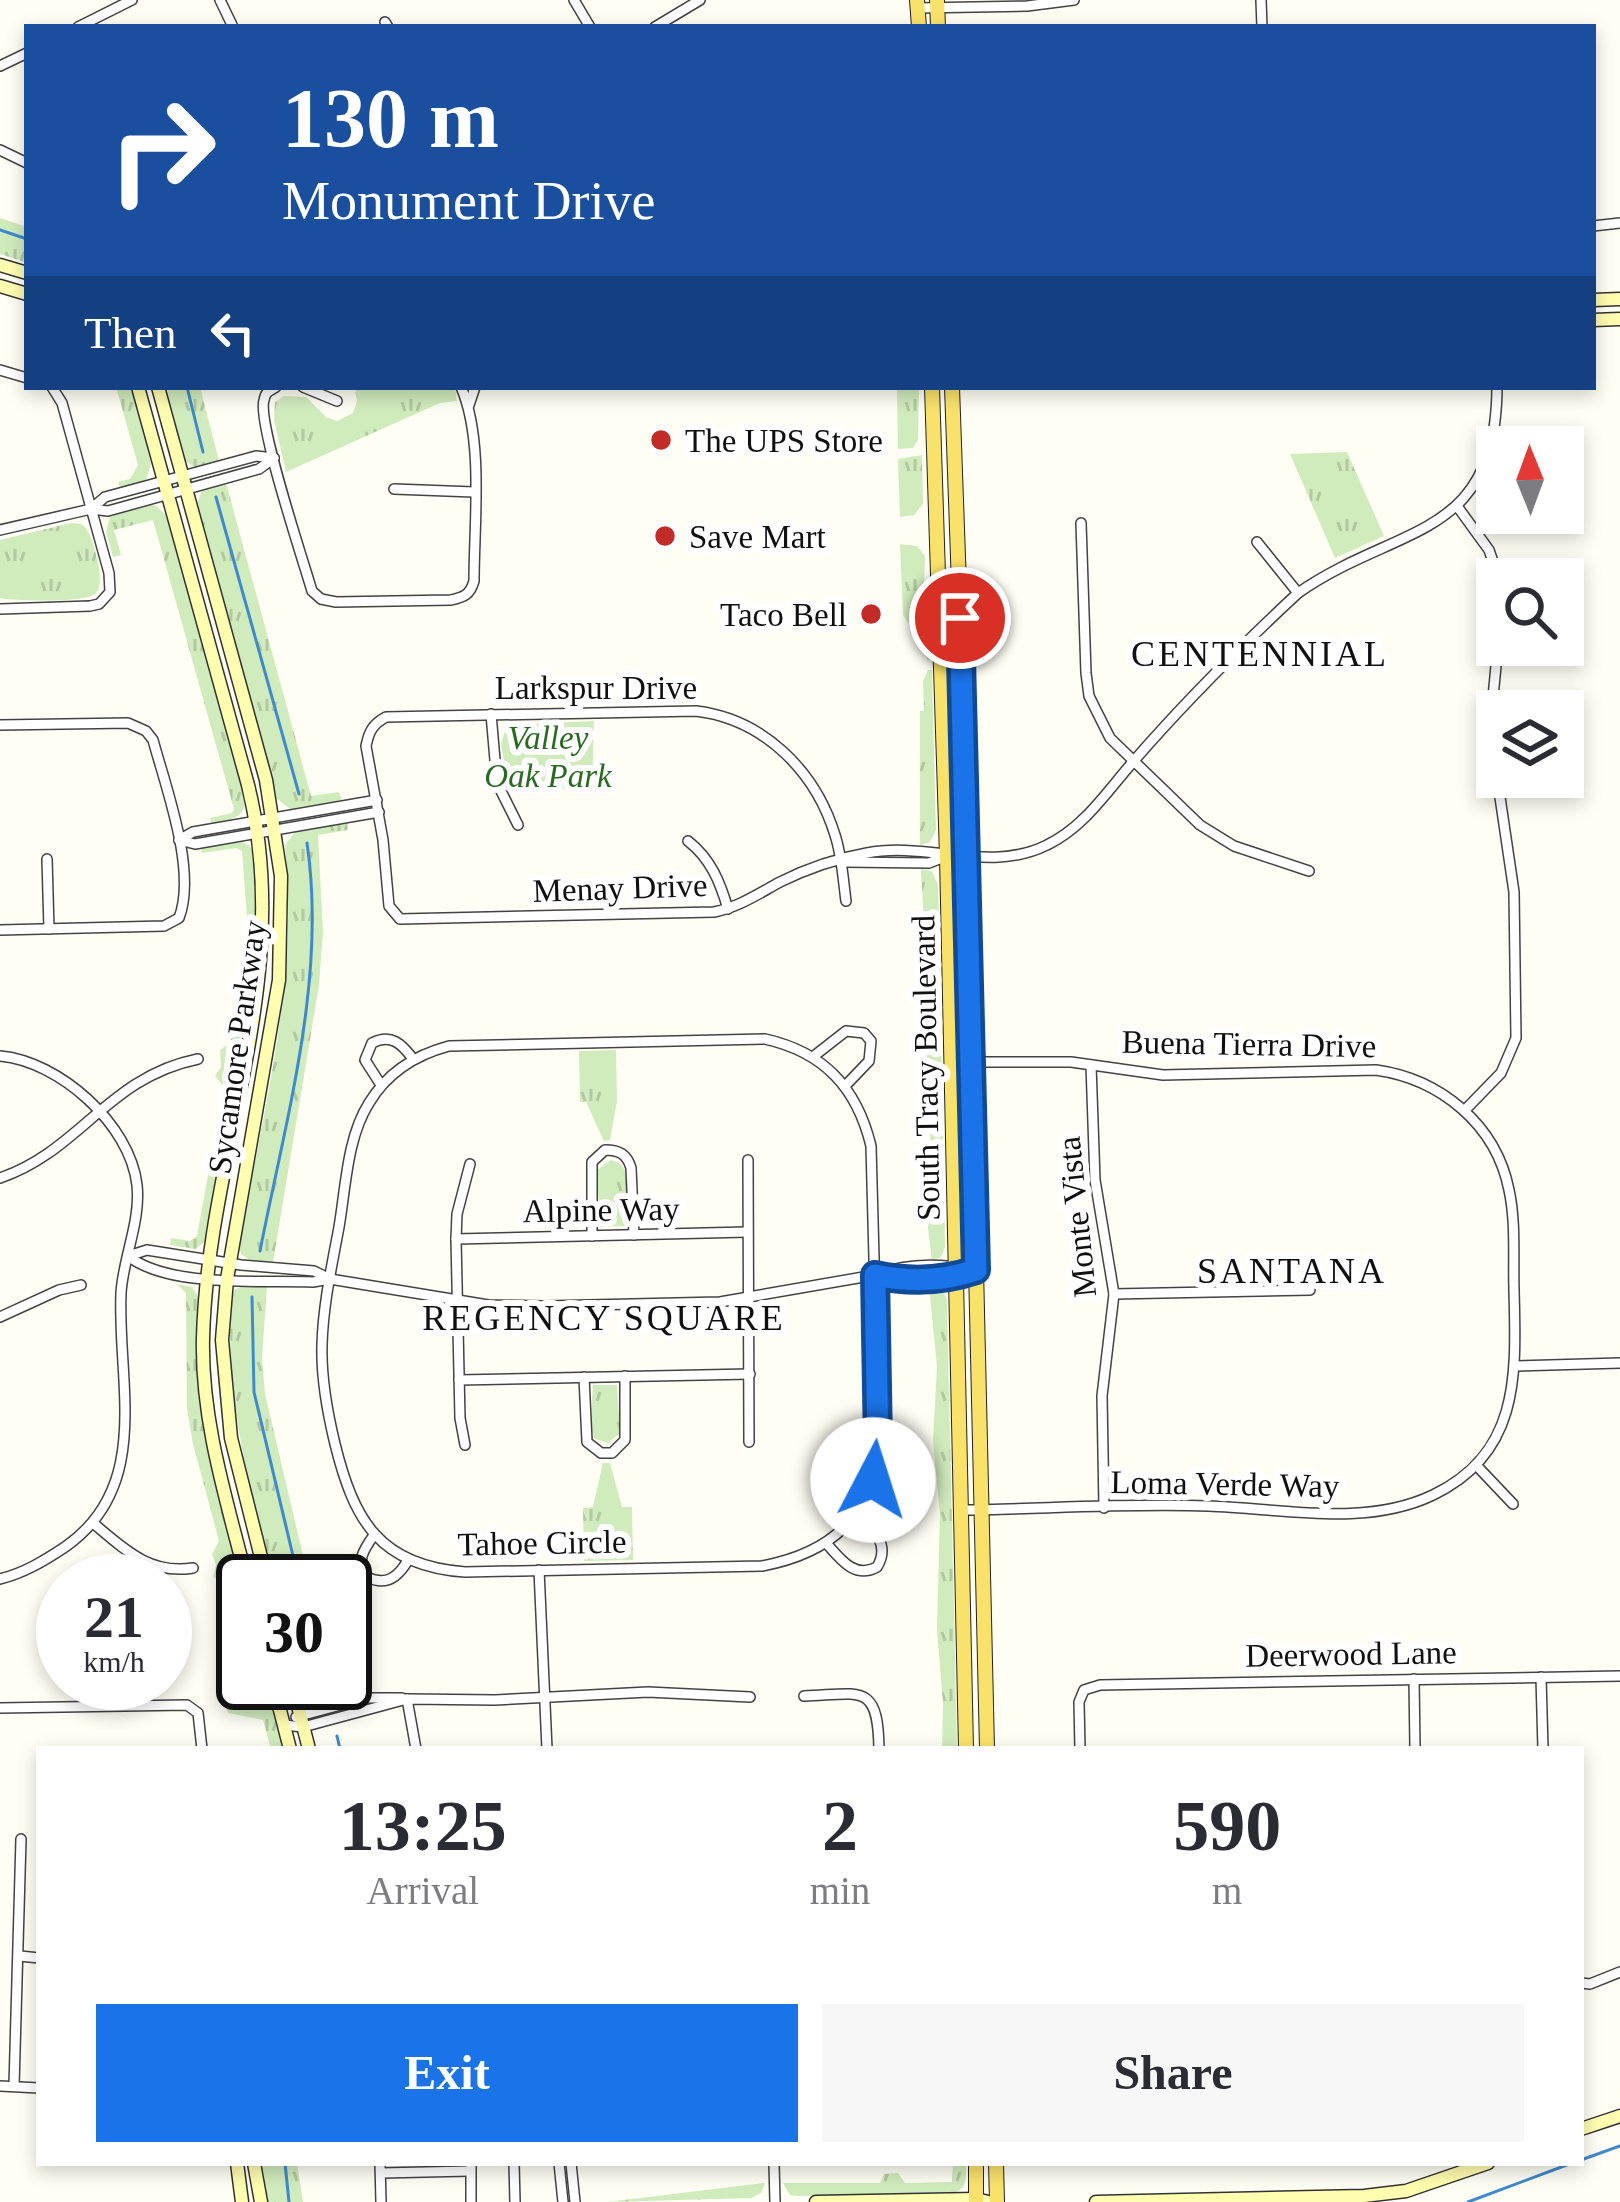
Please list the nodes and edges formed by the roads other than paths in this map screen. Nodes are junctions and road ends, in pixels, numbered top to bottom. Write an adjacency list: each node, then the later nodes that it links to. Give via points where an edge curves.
1 (132, 0): 6 (street)
2 (700, 0): 7 (street)
3 (1074, 0): 5 (street)
4 (917, 4): 5 (street)
5 (937, 4)
6 (93, 24)
7 (660, 24)
8 (54, 390): 26 (street)
9 (140, 390): 22 (main road, Sycamore Parkway)
10 (159, 390): 21 (main road, Sycamore Parkway)
11 (270, 390): 20 (street, via 262,402)
12 (310, 390): 18 (street)
13 (462, 390): 19 (street)
14 (474, 390): 19 (street)
15 (932, 390): 44 (main road, South Tracy Boulevard)
16 (952, 390): 45 (main road, South Tracy Boulevard)
17 (1497, 390): 25 (street, via 1490,457)
18 (337, 401)
19 (469, 405): 24 (street)
20 (274, 458): 21 (street, via 259,469); 24 (street, via 312,592 335,602 451,600 471,591)
21 (183, 483): 22 (street); 39 (main road, Sycamore Parkway)
22 (164, 488): 26 (street, via 105,497); 41 (main road, Sycamore Parkway)
23 (394, 489): 24 (street)
24 (474, 492)
25 (1457, 506): 30 (street); 31 (street, Menay Drive)
26 (91, 509): 28 (street); 32 (street, via 111,583 106,599)
27 (1081, 523): 35 (street, via 1089,696)
28 (0, 530)
29 (1258, 542): 31 (street)
30 (1492, 558)
31 (1298, 593): 35 (street, Menay Drive)
32 (0, 609)
33 (491, 714): 37 (street, Larkspur Drive, via 376,722 366,746); 40 (street, via 497,783); 47 (street, Larkspur Drive, via 695,711 744,723 788,754 829,819)
34 (0, 725): 42 (street, via 128,723 146,730)
35 (1132, 762): 45 (street, Menay Drive, via 1105,798 1049,845 1006,858); 48 (street, via 1218,838)
36 (1500, 798): 62 (street, via 1514,892 1516,1038 1501,1073)
37 (376, 800): 38 (street); 39 (street)
38 (379, 812): 39 (street); 50 (street, Menay Drive, via 387,896 394,914 410,920)
39 (275, 824): 41 (street); 74 (main road, Sycamore Parkway, via 279,980)
40 (518, 825)
41 (256, 827): 42 (street); 72 (main road, Sycamore Parkway, via 262,962)
42 (179, 840): 51 (street, via 179,918 164,926)
43 (688, 841): 50 (street, via 720,882)
44 (947, 856): 45 (street, Menay Drive); 47 (street, Menay Drive, via 868,852); 58 (main road, South Tracy Boulevard)
45 (967, 857): 57 (main road, South Tracy Boulevard)
46 (47, 859): 51 (street)
47 (840, 861): 49 (street, Larkspur Drive); 50 (street, Menay Drive)
48 (1309, 871)
49 (846, 901)
50 (728, 910)
51 (50, 929): 52 (street)
52 (0, 930)
53 (0, 1056): 63 (street, via 57,1073)
54 (814, 1056): 56 (street, Tahoe Circle, via 765,1039 724,1038 463,1045); 61 (street, Tahoe Circle); 61 (street, via 846,1030 864,1033 868,1061)
55 (199, 1059): 63 (street, via 164,1066)
56 (413, 1059): 60 (street, Tahoe Circle); 60 (street, Tahoe Circle, via 392,1039 372,1043 365,1060)
57 (971, 1061): 58 (street, Buena Tierra Drive); 59 (street, Buena Tierra Drive); 73 (main road, South Tracy Boulevard)
58 (952, 1062): 75 (main road, South Tracy Boulevard)
59 (1091, 1065): 62 (street, Buena Tierra Drive, via 1163,1075 1376,1070 1418,1081); 81 (street, Monte Vista, via 1095,1180)
60 (381, 1085): 78 (street, Tahoe Circle, via 355,1136)
61 (846, 1085): 76 (street, Tahoe Circle, via 871,1146)
62 (1465, 1110): 86 (street, via 1494,1149 1509,1188)
63 (97, 1111): 66 (street, via 52,1151); 71 (street, via 120,1141 137,1188)
64 (748, 1160): 67 (street)
65 (470, 1164): 70 (street)
66 (0, 1178)
67 (747, 1232): 68 (street, Alpine Way); 82 (street)
68 (634, 1235): 69 (street, Alpine Way); 69 (street, via 632,1168 616,1150 605,1150 592,1162)
69 (592, 1236): 70 (street, Alpine Way)
70 (456, 1239): 83 (street)
71 (128, 1256): 72 (street, via 147,1250); 77 (street, via 144,1269); 99 (street, via 127,1428 114,1487)
72 (211, 1261): 74 (street); 77 (main road, Sycamore Parkway)
73 (976, 1270): 75 (street); 97 (main road, South Tracy Boulevard)
74 (228, 1271): 77 (street); 78 (street); 103 (main road, Sycamore Parkway, via 227,1414)
75 (956, 1271): 76 (street, via 897,1267); 96 (main road, South Tracy Boulevard)
76 (875, 1275): 82 (street); 98 (street, Tahoe Circle, via 878,1445)
77 (208, 1278): 102 (main road, Sycamore Parkway, via 208,1413)
78 (330, 1279): 83 (street); 100 (street, Tahoe Circle, via 325,1397 345,1483)
79 (81, 1285): 84 (street)
80 (1310, 1290): 81 (street)
81 (1114, 1294): 95 (street, Monte Vista, via 1102,1396)
82 (749, 1298): 83 (street, via 545,1306); 87 (street)
83 (457, 1300): 90 (street)
84 (0, 1317)
85 (1620, 1363): 86 (street)
86 (1516, 1366): 93 (street, via 1502,1427)
87 (750, 1374): 88 (street); 91 (street)
88 (625, 1376): 89 (street); 89 (street, via 625,1440 602,1454 587,1442)
89 (584, 1377): 90 (street)
90 (459, 1380): 92 (street)
91 (749, 1442)
92 (465, 1445)
93 (1476, 1465): 94 (street); 95 (street, Loma Verde Way, via 1432,1495 1371,1511)
94 (1513, 1504)
95 (1104, 1508): 97 (street, Loma Verde Way)
96 (961, 1510): 97 (street, Loma Verde Way); 126 (main road, South Tracy Boulevard)
97 (981, 1510): 127 (main road, South Tracy Boulevard)
98 (856, 1514): 101 (street, Tahoe Circle); 101 (street, via 881,1542 877,1567 852,1568)
99 (93, 1522): 105 (street, via 148,1564); 107 (street, via 44,1561)
100 (374, 1535): 104 (street, Tahoe Circle); 104 (street, via 362,1551 368,1577 385,1581)
101 (827, 1544): 106 (street, Tahoe Circle, via 763,1566)
102 (241, 1554)
103 (261, 1554)
104 (408, 1560): 106 (street, Tahoe Circle, via 441,1570)
105 (193, 1568)
106 (539, 1570): 113 (street)
107 (0, 1579)
108 (1620, 1676): 109 (street, Deerwood Lane)
109 (1541, 1677): 110 (street, Deerwood Lane); 130 (street)
110 (1414, 1679): 128 (street, Deerwood Lane, via 1100,1685 1078,1702); 129 (street)
111 (804, 1696): 125 (street, via 868,1698 879,1714)
112 (750, 1697): 113 (street)
113 (542, 1698): 114 (street); 124 (street)
114 (407, 1699): 118 (street); 123 (street)
115 (0, 1708): 120 (street, via 188,1706 198,1713)
116 (280, 1710): 119 (main road)
117 (299, 1710): 118 (main road)
118 (302, 1720): 119 (street); 122 (main road)
119 (284, 1725): 121 (main road)
120 (202, 1746)
121 (289, 1746)
122 (307, 1746)
123 (415, 1746)
124 (547, 1746)
125 (879, 1746)
126 (967, 1746)
127 (987, 1746)
128 (1079, 1746)
129 (1415, 1746)
130 (1543, 1746)
131 (21, 1840): 132 (street)
132 (20, 1956): 133 (street); 137 (street)
133 (36, 1958)
134 (1620, 1972): 135 (street)
135 (1584, 1983)
136 (0, 2086): 137 (street)
137 (14, 2086): 138 (street)
138 (36, 2088)
139 (1620, 2116): 140 (main road)
140 (1584, 2128)
141 (237, 2166): 154 (main road)
142 (255, 2166): 155 (main road)
143 (514, 2166): 158 (street)
144 (559, 2166): 159 (street)
145 (571, 2166): 160 (street)
146 (774, 2166): 161 (street)
147 (977, 2166): 153 (main road)
148 (995, 2166): 153 (main road)
149 (1479, 2166): 152 (main road)
150 (470, 2167): 151 (street); 157 (street)
151 (381, 2168): 156 (street)
152 (1364, 2199): 163 (main road)
153 (984, 2201): 162 (main road)
154 (242, 2202)
155 (261, 2202)
156 (381, 2202)
157 (471, 2202)
158 (514, 2202)
159 (563, 2202)
160 (575, 2202)
161 (775, 2202)
162 (816, 2202)
163 (1096, 2202)

